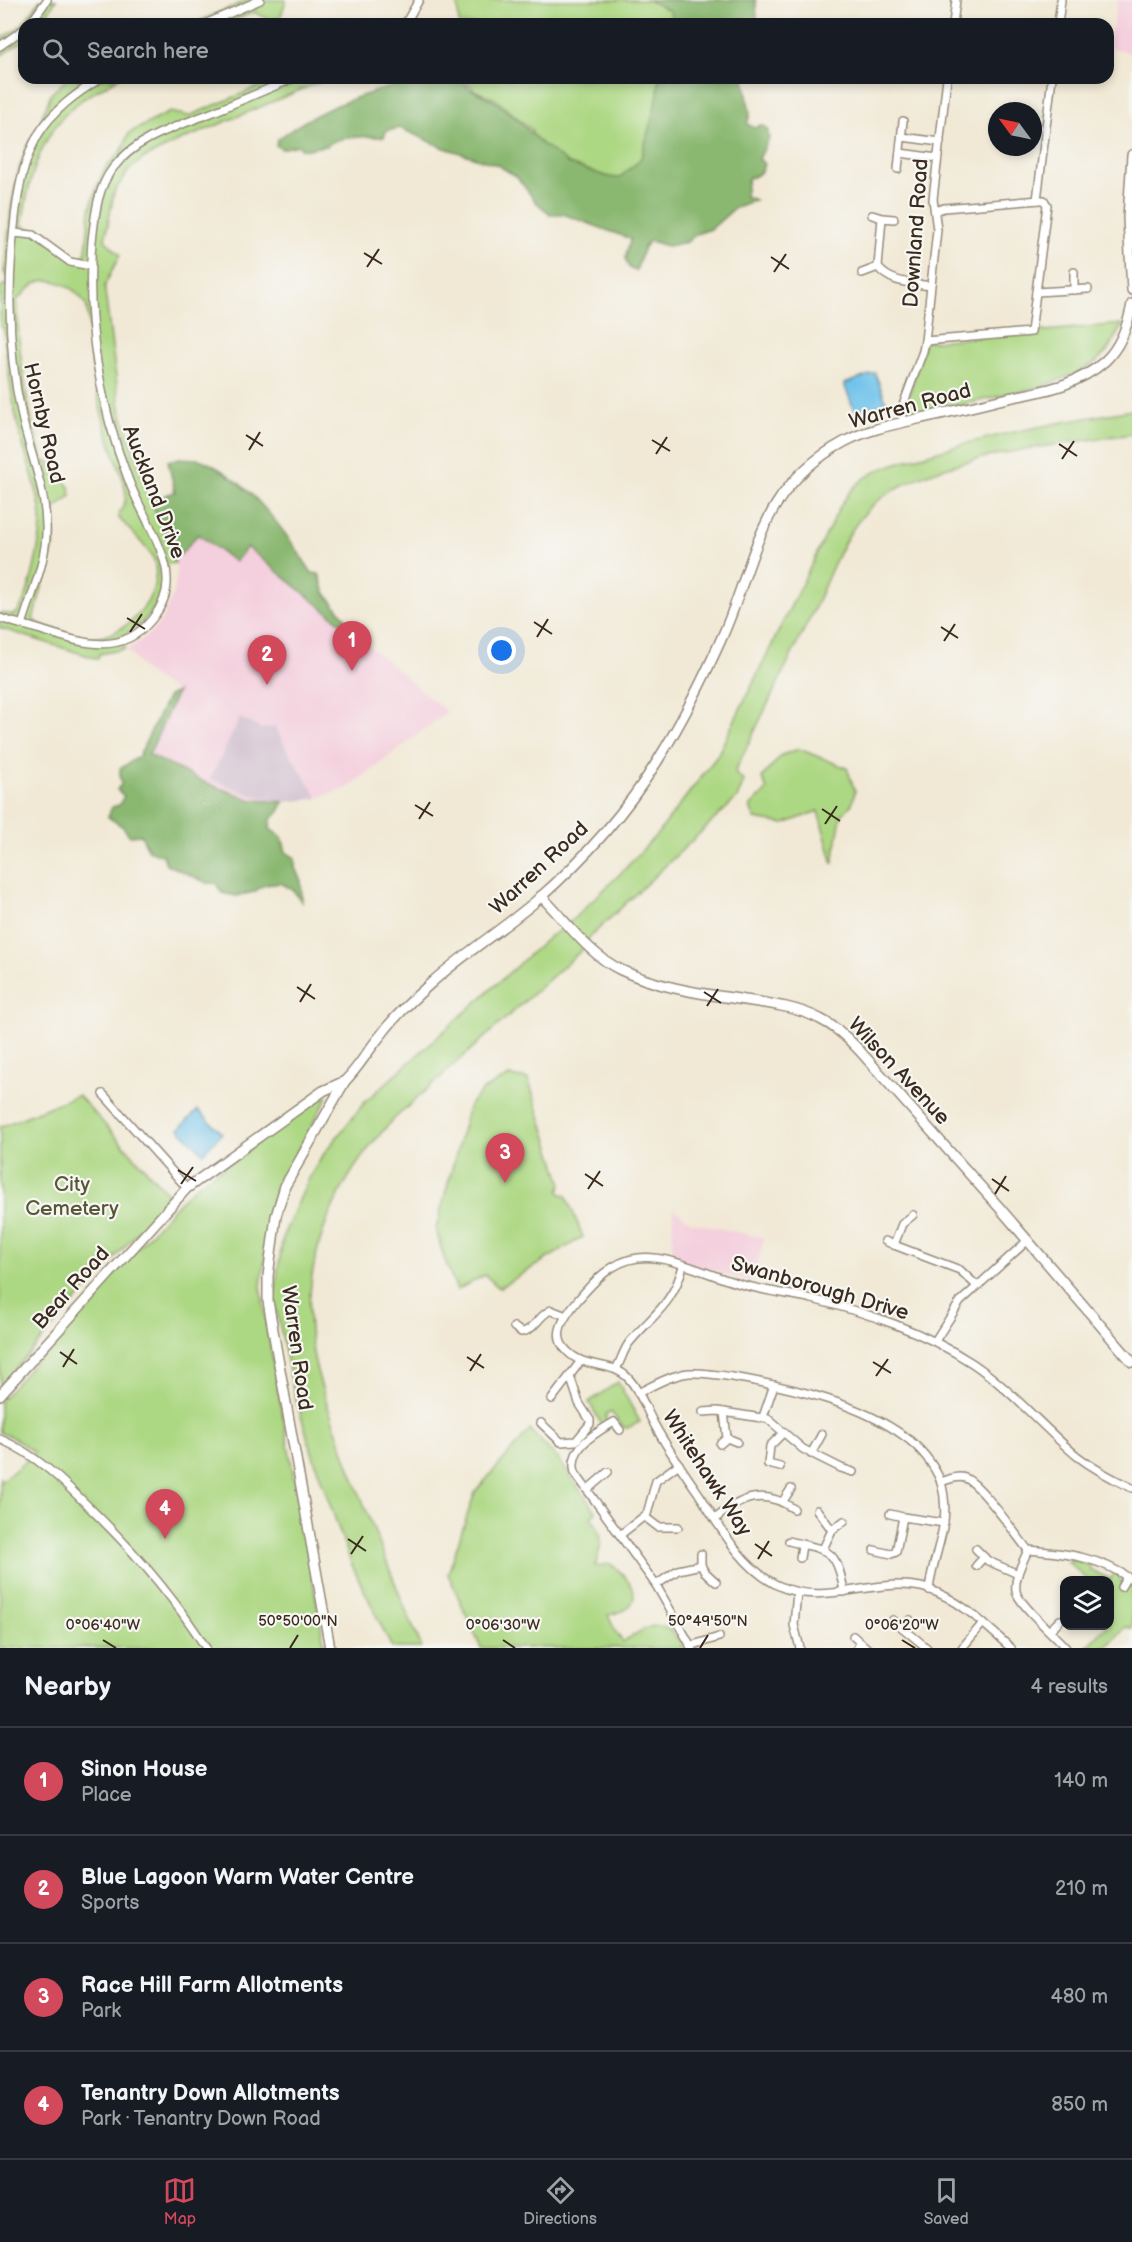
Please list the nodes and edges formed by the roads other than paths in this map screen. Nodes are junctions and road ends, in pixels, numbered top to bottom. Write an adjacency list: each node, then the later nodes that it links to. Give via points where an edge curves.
1 (46, 0): 6 (street)
2 (260, 0): 7 (street)
3 (419, 0): 8 (street)
4 (956, 0): 9 (street)
5 (1061, 0): 10 (street)
6 (34, 18)
7 (219, 18)
8 (408, 18)
9 (954, 18)
10 (1059, 18)
11 (18, 33): 12 (street)
12 (0, 46)
13 (92, 84): 29 (street, Hornby Road, via 69,100 38,136 23,175)
14 (280, 84): 30 (street, Auckland Drive, via 149,139 126,153 108,174 101,192)
15 (946, 84): 19 (street, Downland Road)
16 (1051, 84): 24 (street)
17 (903, 121): 18 (street)
18 (902, 137): 19 (street); 20 (street)
19 (940, 141): 22 (street, Downland Road)
20 (900, 153): 22 (street); 23 (street)
21 (1132, 155): 37 (street, via 1128,229)
22 (937, 158): 25 (street, Downland Road)
23 (898, 169)
24 (1037, 200): 25 (street); 38 (street, via 1044,200 1047,206)
25 (935, 211): 34 (street, Downland Road, via 937,230)
26 (872, 215): 27 (street)
27 (882, 218): 28 (street); 31 (street)
28 (894, 219)
29 (14, 233): 30 (street, via 33,235 68,261); 39 (street, Hornby Road)
30 (91, 266): 44 (street, Auckland Drive, via 94,337 104,400 128,478 165,563 165,595 157,613 143,629 113,644 91,644)
31 (878, 267): 32 (street); 34 (street, via 899,280)
32 (862, 273)
33 (1076, 274): 36 (street)
34 (930, 286): 41 (street, Downland Road)
35 (1088, 289): 36 (street)
36 (1074, 290): 38 (street)
37 (1132, 290)
38 (1036, 292): 41 (street, via 1031,332)
39 (4, 298): 44 (street, Hornby Road, via 17,394 44,495 46,523 42,559)
40 (1132, 304): 42 (street, Warren Road, via 1126,329 1115,349 1082,377 1052,389)
41 (925, 341): 42 (street, Downland Road, via 902,408)
42 (903, 423): 45 (street, Warren Road, via 858,436 833,449 809,467 781,497 755,544 723,634 657,762 610,826)
43 (0, 618): 44 (street, Auckland Drive)
44 (22, 625)
45 (541, 896): 46 (street, Warren Road, via 425,989 380,1035); 51 (street, Wilson Avenue, via 599,955 619,969 686,990 789,1008 819,1018 836,1029 860,1050)
46 (345, 1081): 48 (street, Bear Road, via 323,1092); 130 (street, Warren Road, via 285,1186 276,1216 268,1276 268,1301)
47 (103, 1094): 48 (street)
48 (187, 1188): 64 (street, Bear Road)
49 (913, 1215): 52 (street, via 902,1224)
50 (885, 1241): 52 (street)
51 (1027, 1241): 54 (street); 59 (street, Wilson Avenue)
52 (894, 1245): 54 (street, via 960,1270)
53 (683, 1266): 55 (street, Swanborough Drive, via 649,1257 625,1261 603,1275); 57 (street, Swanborough Drive, via 741,1285 866,1315); 60 (street, via 667,1301 627,1346)
54 (976, 1285): 57 (street, via 952,1311)
55 (566, 1316): 56 (street, via 551,1310 526,1332); 58 (street, via 560,1341)
56 (514, 1327)
57 (935, 1341): 85 (street, Swanborough Drive, via 993,1378 1086,1462)
58 (580, 1362): 60 (street); 61 (street)
59 (1132, 1362)
60 (616, 1369): 63 (street, Whitehawk Way, via 630,1379)
61 (570, 1376): 65 (street); 71 (street, via 590,1424 576,1441 561,1442)
62 (774, 1385): 63 (street, via 690,1373 666,1379); 69 (street); 84 (street, via 830,1401 897,1431 931,1462)
63 (638, 1394): 80 (street, Whitehawk Way)
64 (0, 1395)
65 (552, 1399)
66 (703, 1412): 67 (street)
67 (724, 1412): 69 (street); 75 (street)
68 (609, 1414): 70 (street)
69 (763, 1418): 73 (street)
70 (614, 1422): 72 (street); 87 (street, via 586,1440 574,1458 575,1473)
71 (541, 1423)
72 (620, 1430)
73 (784, 1432): 79 (street); 81 (street, via 770,1446 768,1464)
74 (822, 1434): 79 (street)
75 (727, 1438): 77 (street); 78 (street)
76 (0, 1439): 129 (street, via 42,1463 116,1534)
77 (736, 1442)
78 (720, 1444)
79 (811, 1454): 83 (street)
80 (679, 1464): 92 (street, via 656,1481); 94 (street, Whitehawk Way)
81 (780, 1467)
82 (608, 1472): 87 (street)
83 (853, 1472)
84 (941, 1482): 96 (street); 105 (street, via 968,1479)
85 (1132, 1488)
86 (791, 1489): 88 (street)
87 (587, 1490): 99 (street)
88 (783, 1501): 89 (street); 94 (street, via 751,1498)
89 (794, 1509)
90 (817, 1510): 98 (street)
91 (890, 1514): 93 (street)
92 (645, 1517): 97 (street, via 658,1527); 99 (street)
93 (903, 1517): 96 (street); 103 (street, via 896,1552)
94 (715, 1519): 117 (street, Whitehawk Way, via 757,1572)
95 (844, 1521): 98 (street)
96 (944, 1523): 116 (street)
97 (678, 1527)
98 (832, 1530): 102 (street)
99 (621, 1535): 114 (street)
100 (789, 1541): 101 (street)
101 (802, 1545): 102 (street); 108 (street)
102 (823, 1549): 118 (street, via 836,1562)
103 (874, 1550)
104 (976, 1550): 107 (street)
105 (1028, 1550): 111 (street); 112 (street, via 1083,1557)
106 (701, 1554): 109 (street)
107 (984, 1557): 110 (street); 111 (street)
108 (800, 1558)
109 (701, 1565): 113 (street); 114 (street, via 678,1570)
110 (976, 1566)
111 (1018, 1574): 124 (street, via 1018,1598)
112 (1130, 1579): 115 (street)
113 (716, 1582)
114 (656, 1585): 128 (street)
115 (1121, 1587)
116 (929, 1590): 118 (street, Whitehawk Way, via 895,1586); 122 (street, Whitehawk Way, via 952,1600)
117 (797, 1592): 118 (street, Whitehawk Way); 131 (street, via 794,1625)
118 (844, 1592)
119 (893, 1620): 123 (street)
120 (910, 1620): 123 (street)
121 (1060, 1620): 124 (street)
122 (983, 1623): 133 (street); 134 (street, Whitehawk Way)
123 (903, 1628): 132 (street)
124 (1050, 1630): 135 (street)
125 (853, 1636): 127 (street)
126 (719, 1637): 128 (street)
127 (862, 1646)
128 (691, 1647)
129 (206, 1648)
130 (330, 1648)
131 (800, 1648)
132 (927, 1648)
133 (962, 1648)
134 (1011, 1648)
135 (1066, 1648)

